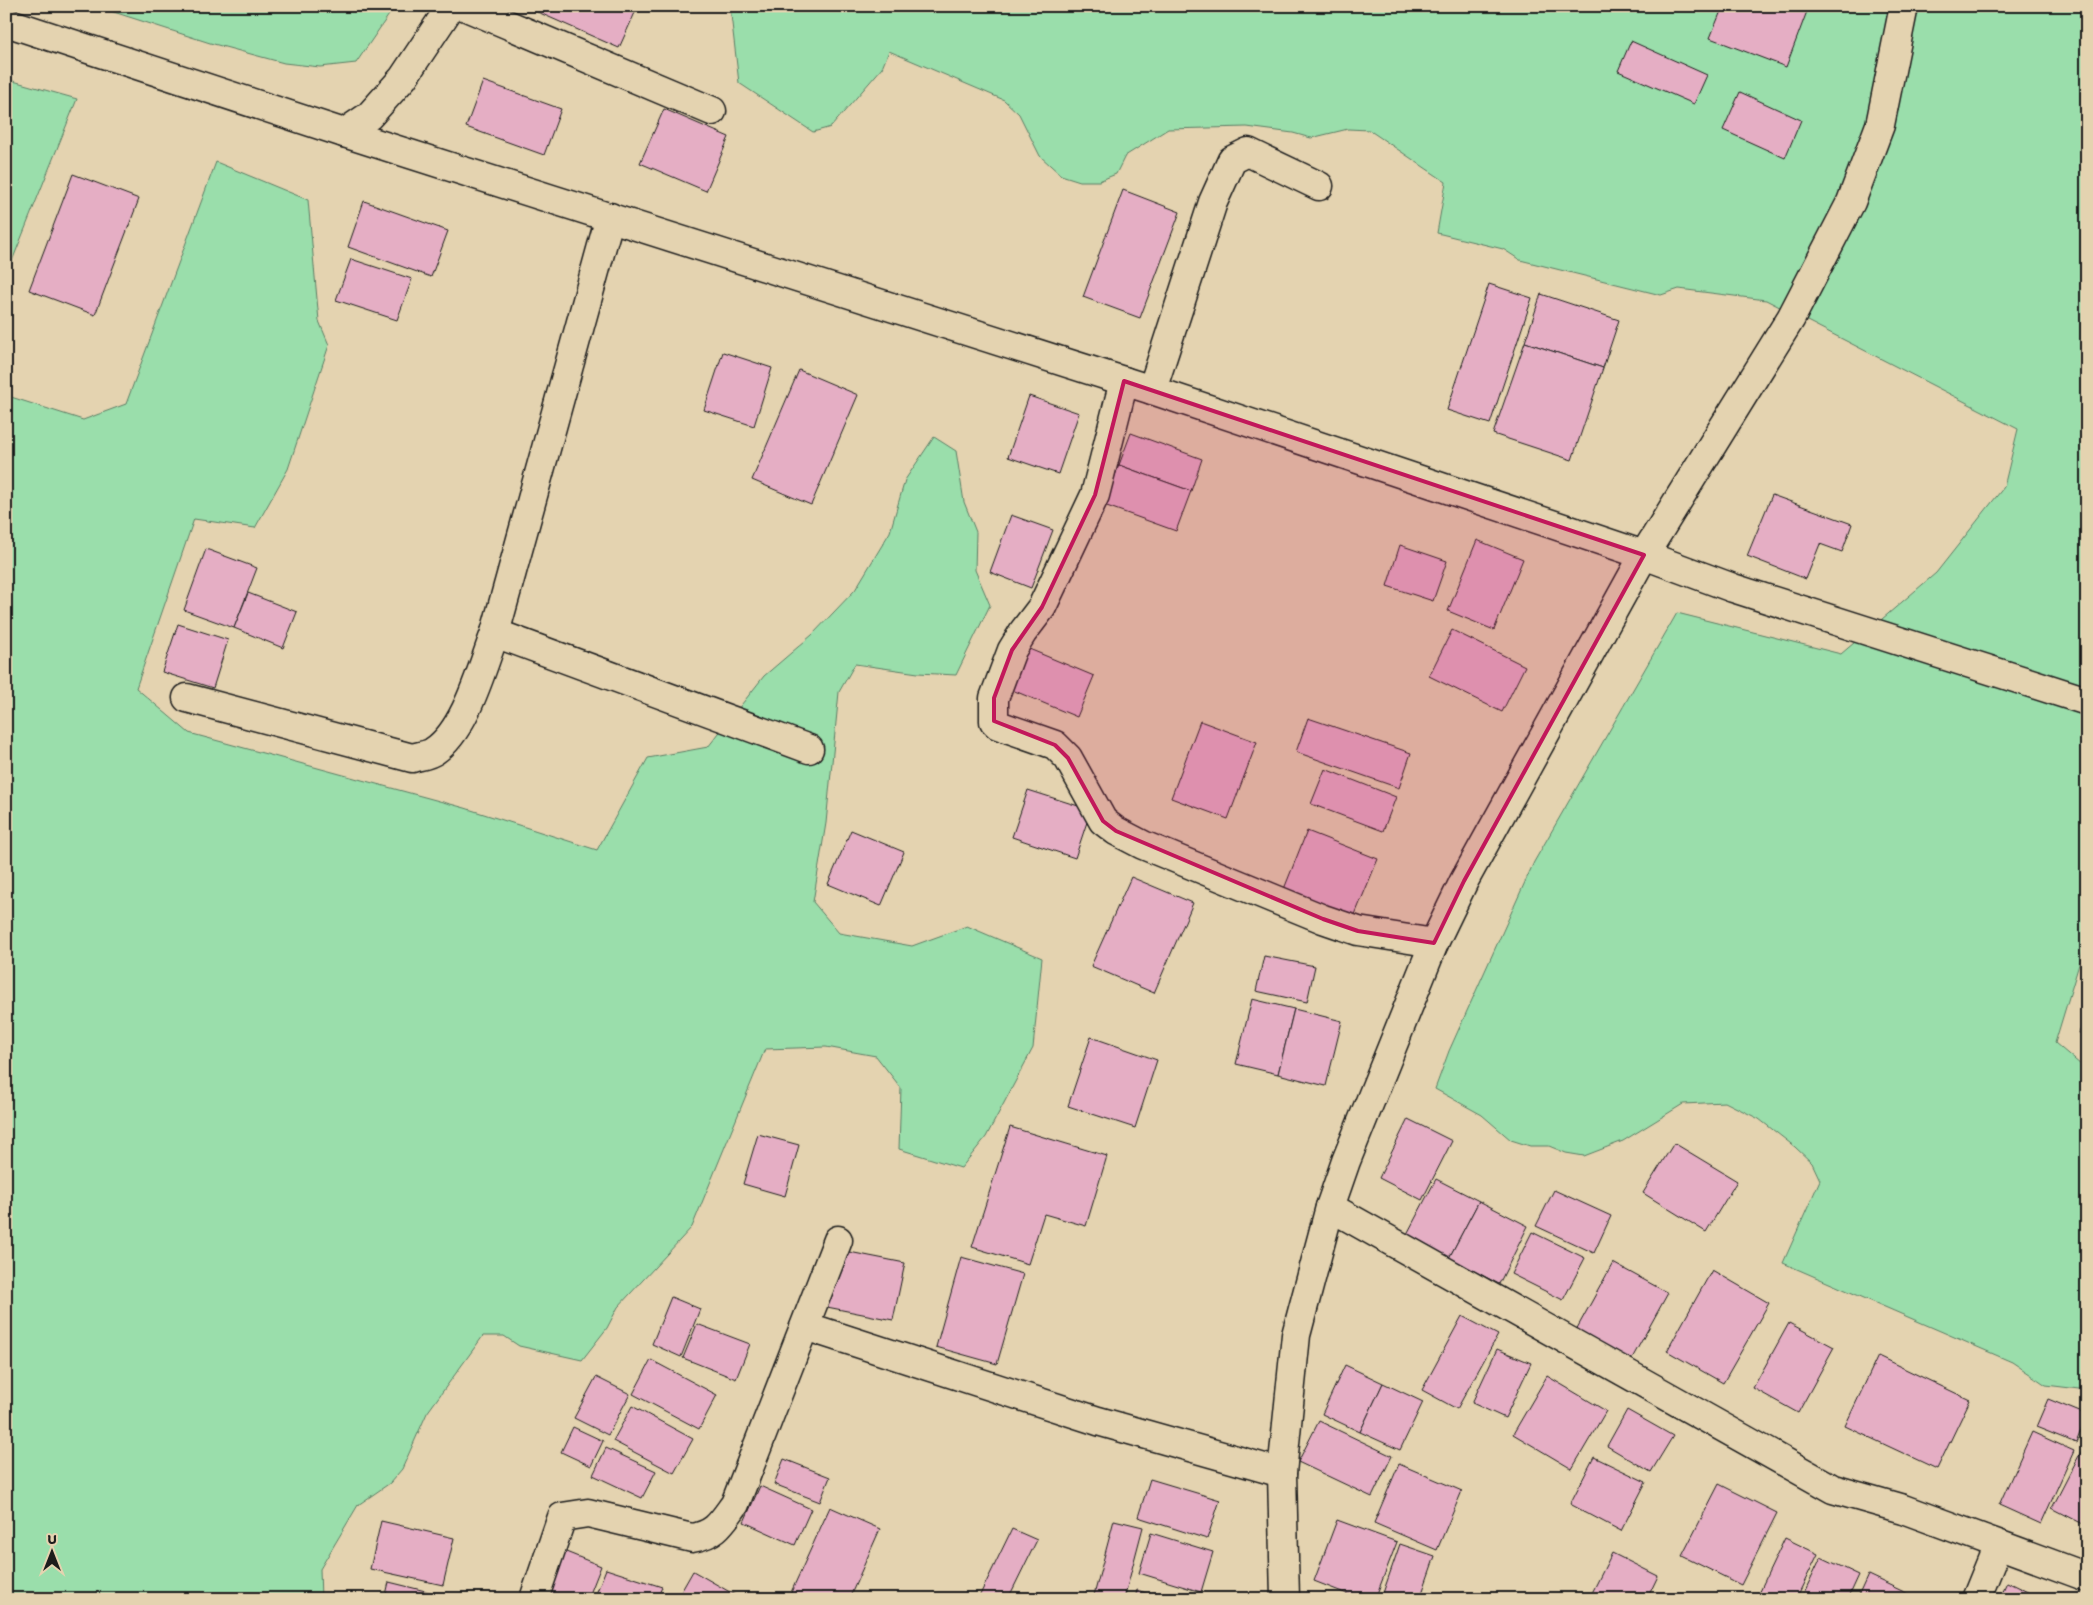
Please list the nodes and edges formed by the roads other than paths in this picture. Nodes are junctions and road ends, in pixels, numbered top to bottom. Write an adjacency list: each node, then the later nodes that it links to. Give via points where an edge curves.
1 (450, 6): 6 (street, via 403,78 369,116)
2 (464, 6): 5 (street)
3 (1904, 6): 11 (street, via 1880,125 1851,202 1791,318)
4 (6, 22): 6 (street)
5 (712, 111)
6 (344, 133): 8 (street)
7 (1319, 186): 10 (street, via 1248,152 1232,160 1214,202)
8 (610, 217): 9 (street); 12 (street)
9 (1124, 381): 10 (street); 16 (street, via 1095,495 1042,607 1012,650 994,698 994,721 998,726 1055,745 1068,758 1103,821 1143,845 1358,931)
10 (1152, 390): 11 (street)
11 (1644, 555): 14 (street, via 1733,588); 16 (street, via 1464,881)
12 (495, 633): 13 (street, via 455,730 434,752 412,758); 15 (street)
13 (187, 698)
14 (2087, 701)
15 (809, 749)
16 (1434, 943): 17 (street)
17 (1330, 1207): 20 (street, via 1296,1335); 21 (street, via 1833,1489 1903,1509)
18 (838, 1240): 19 (street)
19 (805, 1326): 20 (street, via 1098,1422); 23 (street, via 735,1504 716,1530 706,1536 692,1538 588,1513 562,1517)
20 (1282, 1473): 24 (street)
21 (1998, 1545): 22 (street); 25 (street)
22 (2087, 1577)
23 (534, 1599)
24 (1285, 1599)
25 (1976, 1599)

